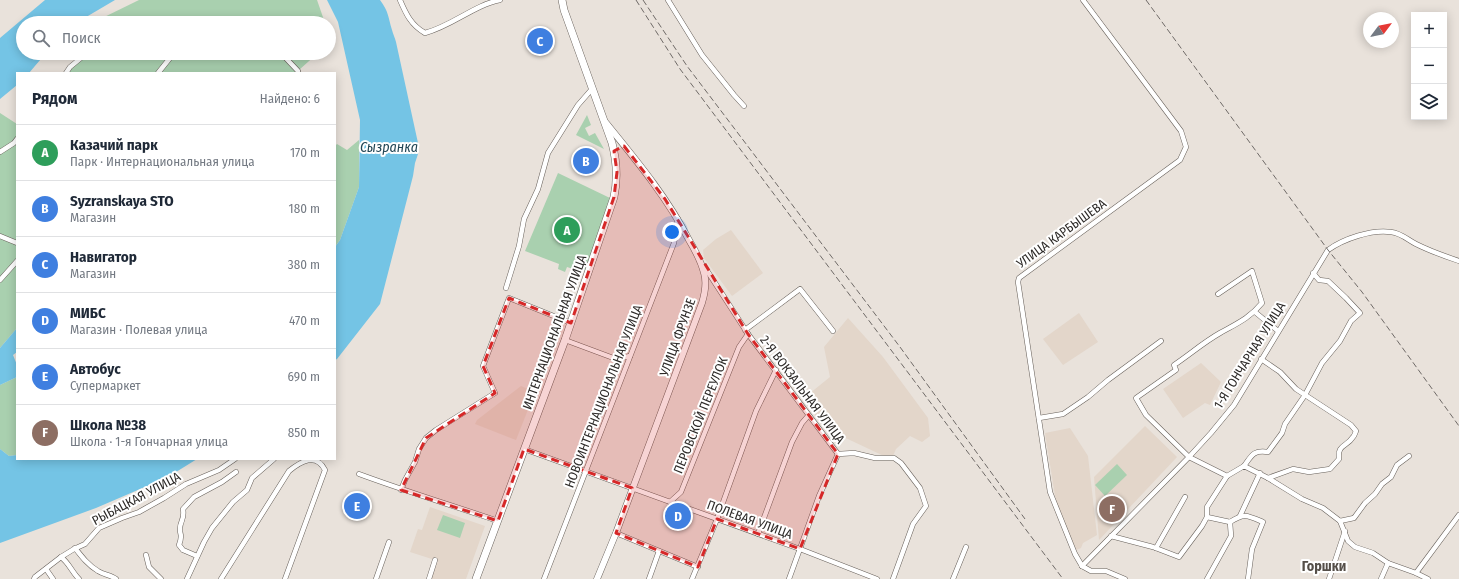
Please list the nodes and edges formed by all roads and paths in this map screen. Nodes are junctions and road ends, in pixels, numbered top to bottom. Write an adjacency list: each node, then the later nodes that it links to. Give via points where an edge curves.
1 (400, 0): 2 (street, via 416,28 425,33 438,30 478,8)
2 (500, 0)
3 (562, 0): 12 (main road, ИНТЕРНАЦИОНАЛЬНАЯ УЛИЦА)
4 (668, 0): 13 (street, via 702,55)
5 (1083, 0): 41 (street, УЛИЦА КАРБЫШЕВА, via 1181,131 1186,147 1180,160 1019,278)
6 (78, 60): 10 (street)
7 (168, 60): 11 (street)
8 (288, 60): 9 (street)
9 (298, 71)
10 (67, 72)
11 (159, 72)
12 (592, 89): 14 (main road, ИНТЕРНАЦИОНАЛЬНАЯ УЛИЦА); 27 (street, via 578,105 548,153 538,189 524,219)
13 (744, 106)
14 (604, 121): 16 (street, УЛИЦА ФРУНЗЕ); 17 (main road, ИНТЕРНАЦИОНАЛЬНАЯ УЛИЦА)
15 (16, 140): 18 (street)
16 (624, 146): 17 (street, via 619,146); 19 (street, УЛИЦА ФРУНЗЕ, via 666,199)
17 (614, 151): 30 (main road, ИНТЕРНАЦИОНАЛЬНАЯ УЛИЦА, via 617,172 614,197)
18 (0, 152)
19 (678, 219): 22 (street, УЛИЦА ФРУНЗЕ); 36 (street, НОВОИНТЕРНАЦИОНАЛЬНАЯ УЛИЦА, via 674,244)
20 (0, 236): 21 (street)
21 (16, 243)
22 (700, 260): 33 (street, 2-Я ВОКЗАЛЬНАЯ УЛИЦА); 55 (street, УЛИЦА ФРУНЗЕ, via 704,274 704,294)
23 (1459, 261): 25 (street, 1-Я ГОНЧАРНАЯ УЛИЦА, via 1433,252 1392,232 1381,232 1335,245 1328,250)
24 (16, 262): 26 (street)
25 (1313, 273): 32 (street, 1-Я ГОНЧАРНАЯ УЛИЦА); 39 (street, via 1319,280 1328,282 1360,312 1322,363)
26 (0, 280)
27 (506, 288)
28 (1218, 294): 29 (street, via 1252,271 1262,303)
29 (1255, 312): 32 (street); 45 (street, via 1174,365 1176,370 1136,398 1146,415)
30 (571, 323): 34 (main road, ИНТЕРНАЦИОНАЛЬНАЯ УЛИЦА); 56 (street, via 509,298 483,366 495,393 426,438)
31 (833, 331): 33 (street, via 800,289)
32 (1278, 331): 37 (street, 1-Я ГОНЧАРНАЯ УЛИЦА)
33 (747, 332): 38 (street, 2-Я ВОКЗАЛЬНАЯ УЛИЦА); 58 (street, ПЕРОВСКОЙ ПЕРЕУЛОК, via 681,492)
34 (565, 340): 36 (street, via 616,359); 42 (main road, ИНТЕРНАЦИОНАЛЬНАЯ УЛИЦА)
35 (1161, 341): 41 (street, via 1063,414)
36 (630, 356): 49 (street, НОВОИНТЕРНАЦИОНАЛЬНАЯ УЛИЦА)
37 (1261, 359): 39 (street); 45 (street, 1-Я ГОНЧАРНАЯ УЛИЦА, via 1234,405)
38 (776, 370): 40 (street, 2-Я ВОКЗАЛЬНАЯ УЛИЦА); 62 (street, via 756,411)
39 (1305, 395): 48 (street, via 1268,452 1255,452); 54 (street, via 1351,426 1356,431 1353,438 1341,448 1338,453 1339,459 1330,469 1309,472 1293,469)
40 (808, 416): 43 (street, 2-Я ВОКЗАЛЬНАЯ УЛИЦА); 68 (street, via 792,442)
41 (1039, 418): 81 (street, УЛИЦА КАРБЫШЕВА, via 1050,492)
42 (524, 449): 49 (street, ПОЛЕВАЯ УЛИЦА); 63 (main road, ИНТЕРНАЦИОНАЛЬНАЯ УЛИЦА)
43 (838, 454): 74 (street); 102 (street, 2-Я ВОКЗАЛЬНАЯ УЛИЦА, via 854,453 875,458 894,458 901,463 920,488 926,506 913,524)
44 (1408, 456): 64 (street, via 1397,464 1391,477 1354,518)
45 (1189, 457): 53 (street); 69 (street, 1-Я ГОНЧАРНАЯ УЛИЦА)
46 (233, 460): 72 (street, РЫБАЦКАЯ УЛИЦА, via 219,470 186,484 139,512 99,528 84,544)
47 (273, 460): 77 (street, via 252,478 247,490 233,502 212,528)
48 (1244, 466): 51 (street); 53 (street)
49 (586, 471): 55 (street, ПОЛЕВАЯ УЛИЦА); 96 (street, НОВОИНТЕРНАЦИОНАЛЬНАЯ УЛИЦА)
50 (236, 472): 77 (street, via 194,497 183,509 184,516 180,529 182,537 179,545 183,550)
51 (1260, 473): 54 (street); 60 (street)
52 (359, 474): 56 (street)
53 (1227, 476): 61 (street, via 1207,507)
54 (1268, 478): 64 (street, via 1302,499 1323,508)
55 (632, 488): 58 (street, ПОЛЕВАЯ УЛИЦА); 67 (street, УЛИЦА ФРУНЗЕ)
56 (402, 490): 63 (street)
57 (1185, 497): 73 (street)
58 (670, 502): 62 (street, ПОЛЕВАЯ УЛИЦА)
59 (1459, 515): 84 (street)
60 (1240, 516): 65 (street); 106 (street, via 1248,515 1263,522 1252,549)
61 (1207, 517): 65 (street); 73 (street, via 1179,557)
62 (716, 519): 68 (street, ПОЛЕВАЯ УЛИЦА); 82 (street)
63 (498, 521): 95 (main road, ИНТЕРНАЦИОНАЛЬНАЯ УЛИЦА)
64 (1340, 521): 66 (street)
65 (1230, 522): 105 (street, via 1231,536)
66 (1345, 531): 80 (street, via 1348,541 1374,553); 107 (street)
67 (616, 533): 75 (street); 97 (street, УЛИЦА ФРУНЗЕ)
68 (758, 534): 74 (street, ПОЛЕВАЯ УЛИЦА)
69 (1111, 536): 73 (street); 81 (street, 1-Я ГОНЧАРНАЯ УЛИЦА)
70 (389, 542): 93 (street)
71 (966, 547): 103 (street)
72 (75, 548): 78 (street, РЫБАЦКАЯ УЛИЦА); 88 (street, via 89,565)
73 (1156, 548)
74 (800, 549): 100 (street); 101 (street, ПОЛЕВАЯ УЛИЦА)
75 (659, 551): 82 (street); 98 (street)
76 (146, 555): 89 (street, via 149,566)
77 (197, 556): 90 (street)
78 (61, 557): 83 (street, РЫБАЦКАЯ УЛИЦА); 87 (street)
79 (436, 560): 94 (street)
80 (1388, 563): 84 (street); 108 (street)
81 (1082, 566): 104 (street, via 1091,571 1106,571)
82 (698, 567): 99 (street)
83 (46, 569): 85 (street, РЫБАЦКАЯ УЛИЦА); 86 (street)
84 (1416, 573): 109 (street)
85 (34, 579)
86 (53, 579)
87 (79, 579)
88 (116, 579)
89 (161, 579)
90 (187, 579)
91 (221, 579): 92 (street, via 289,471 305,460 317,460 325,470)
92 (285, 579)
93 (376, 579)
94 (429, 579)
95 (476, 579)
96 (544, 579)
97 (597, 579)
98 (649, 579)
99 (692, 579)
100 (789, 579)
101 (877, 579)
102 (893, 579)
103 (953, 579)
104 (1125, 579)
105 (1207, 579)
106 (1248, 579)
107 (1329, 579)
108 (1381, 579)
109 (1428, 579)

